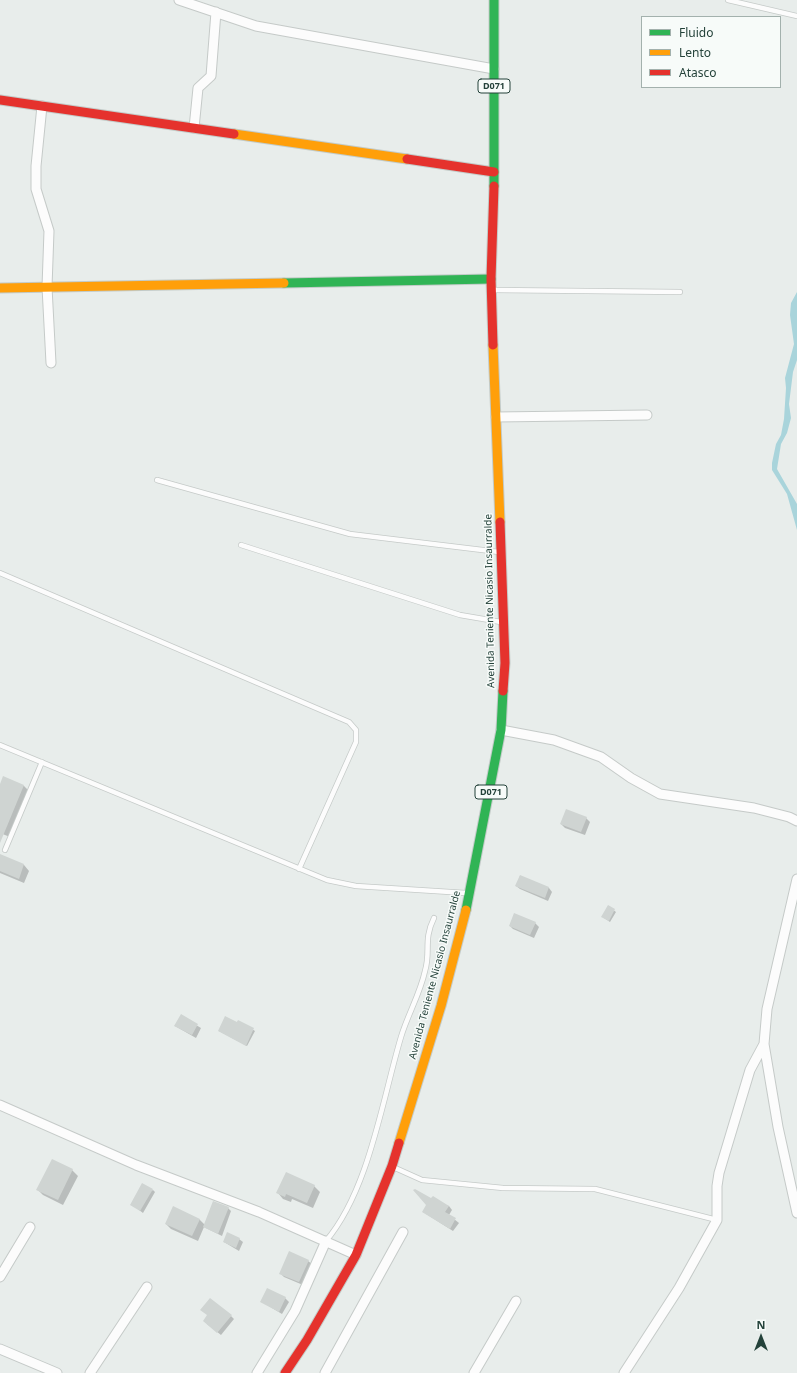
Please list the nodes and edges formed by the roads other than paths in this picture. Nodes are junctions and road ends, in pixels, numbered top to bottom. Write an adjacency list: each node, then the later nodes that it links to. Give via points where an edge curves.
1 (179, 0): 4 (street)
2 (494, 0): 6 (main road, D071)
3 (728, 0): 5 (lane)
4 (216, 12): 6 (street, via 256,26); 9 (street, via 211,76 198,88)
5 (797, 16)
6 (494, 69): 10 (main road, D071)
7 (0, 100): 8 (main road)
8 (42, 106): 9 (main road); 12 (street, via 36,189 49,231)
9 (194, 128): 10 (main road)
10 (494, 172): 11 (main road, Avenida Teniente Nicasio Insaurralde / D071)
11 (491, 279): 12 (main road); 14 (main road, Avenida Teniente Nicasio Insaurralde / D071)
12 (47, 287): 13 (main road); 16 (street)
13 (0, 288)
14 (492, 290): 15 (lane); 18 (main road, Avenida Teniente Nicasio Insaurralde / D071)
15 (680, 292)
16 (51, 363)
17 (647, 415): 18 (street)
18 (496, 417): 21 (main road, Avenida Teniente Nicasio Insaurralde / D071)
19 (157, 480): 21 (lane, via 350,534)
20 (241, 544): 23 (lane, via 460,615)
21 (501, 552): 23 (main road, Avenida Teniente Nicasio Insaurralde / D071)
22 (0, 572): 29 (lane, via 349,722 356,730 356,742)
23 (503, 622): 24 (main road, Avenida Teniente Nicasio Insaurralde / D071)
24 (501, 730): 27 (street, via 554,740 601,757 660,794 754,808 789,816); 31 (main road, Avenida Teniente Nicasio Insaurralde / D071)
25 (0, 745): 26 (lane)
26 (42, 762): 28 (lane); 29 (lane)
27 (797, 821)
28 (5, 850)
29 (299, 869): 31 (lane, via 327,880 356,886)
30 (797, 878): 33 (street, via 767,1009)
31 (469, 893): 35 (main road, Avenida Teniente Nicasio Insaurralde / D071, via 441,1006)
32 (434, 918): 40 (lane, via 427,936 426,970 404,1028 380,1119 347,1210)
33 (764, 1044): 36 (street); 37 (street, via 750,1070 719,1173 716,1186)
34 (0, 1105): 40 (street, via 136,1165 259,1212)
35 (392, 1166): 37 (lane, via 422,1180 503,1188 595,1189); 41 (main road, Avenida Teniente Nicasio Insaurralde / D071)
36 (797, 1213)
37 (717, 1220): 52 (street, via 679,1288)
38 (30, 1227): 42 (street)
39 (403, 1232): 50 (street)
40 (326, 1241): 41 (street); 48 (street, via 295,1311)
41 (356, 1255): 49 (main road, Avenida Teniente Nicasio Insaurralde / D071)
42 (0, 1277)
43 (147, 1287): 47 (street)
44 (516, 1300): 51 (street)
45 (0, 1349): 46 (street)
46 (57, 1373)
47 (90, 1373)
48 (257, 1373)
49 (285, 1373)
50 (325, 1373)
51 (474, 1373)
52 (624, 1373)

